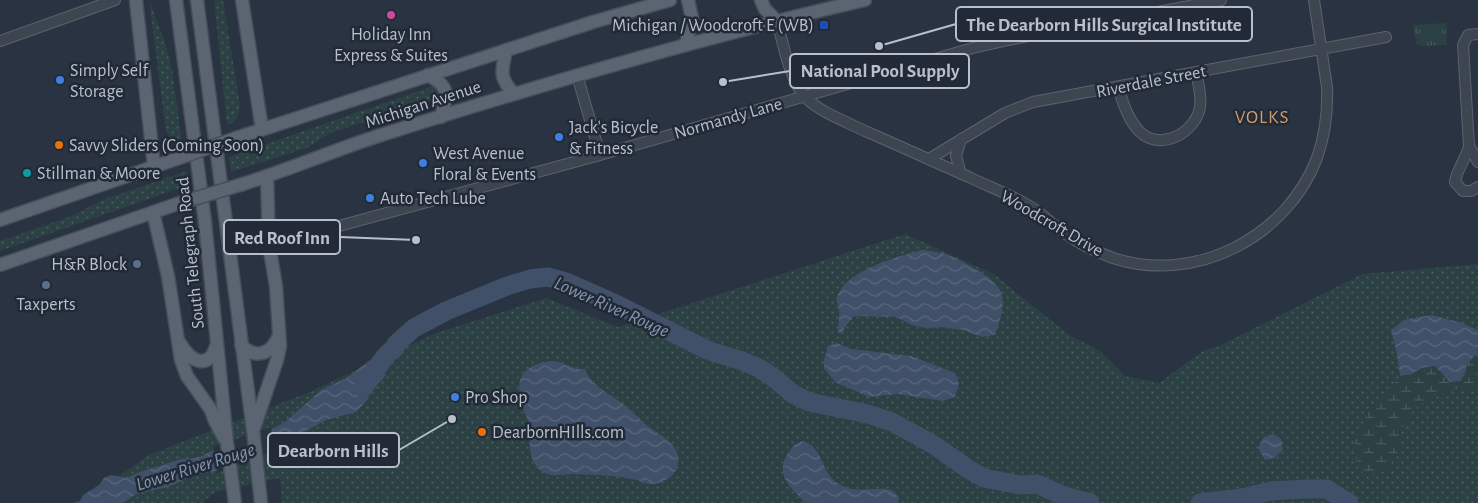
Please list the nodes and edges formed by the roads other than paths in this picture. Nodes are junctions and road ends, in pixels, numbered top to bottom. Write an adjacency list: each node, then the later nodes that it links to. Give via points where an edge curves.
1 (114, 0): 15 (street)
2 (136, 0): 32 (main road)
3 (176, 0): 42 (main road, South Telegraph Road)
4 (197, 0): 43 (main road)
5 (242, 0): 26 (main road)
6 (670, 0): 18 (main road, Michigan Avenue)
7 (688, 0): 16 (main road, via 692,18)
8 (761, 0): 12 (main road)
9 (865, 0): 12 (main road, Michigan Avenue)
10 (1221, 0): 24 (street, Normandy Lane, via 1008,40)
11 (1314, 0): 17 (street, Woodcroft Drive)
12 (777, 21): 16 (main road, Michigan Avenue); 24 (street, Woodcroft Drive, via 795,82)
13 (1473, 35): 28 (street, via 1463,45)
14 (1386, 37): 17 (street, Riverdale Street)
15 (0, 40)
16 (686, 44): 20 (main road, Michigan Avenue)
17 (1321, 49): 19 (street, Riverdale Street); 33 (street, Woodcroft Drive, via 1327,87 1327,115 1321,146 1310,174 1294,200 1272,224 1220,255 1166,265 1114,258 1072,238 1025,203)
18 (506, 50): 21 (main road, Michigan Avenue); 23 (main road, via 502,75 504,83)
19 (1196, 72): 22 (street, Riverdale Street); 22 (street, via 1200,100 1198,114 1182,134 1170,139 1155,139 1142,133 1127,113)
20 (577, 74): 23 (main road, Michigan Avenue); 29 (street)
21 (428, 75): 25 (main road, via 446,89); 26 (main road, Michigan Avenue)
22 (1118, 87): 27 (street, Riverdale Street, via 1023,105)
23 (514, 94): 25 (main road, Michigan Avenue)
24 (804, 96): 29 (street, Normandy Lane); 30 (street, Woodcroft Drive, via 844,121)
25 (441, 116): 34 (main road, Michigan Avenue)
26 (262, 129): 32 (main road, Michigan Avenue, bridge)
27 (962, 139): 30 (street, Riverdale Street); 33 (street, via 956,156)
28 (1469, 146): 31 (street); 35 (street, via 1455,182 1463,190 1471,191)
29 (600, 155): 38 (street, Normandy Lane)
30 (928, 159): 33 (street, Woodcroft Drive)
31 (1478, 162)
32 (154, 167): 37 (main road, Michigan Avenue)
33 (961, 174)
34 (267, 176): 36 (main road, Michigan Avenue, bridge); 38 (main road)
35 (1478, 187)
36 (153, 212): 39 (main road, Michigan Avenue); 41 (main road)
37 (0, 220)
38 (269, 245): 40 (main road)
39 (0, 265)
40 (280, 332): 43 (main road, via 276,343 264,352 249,352); 44 (main road, via 277,360)
41 (179, 341): 42 (main road, via 189,357 202,361 215,352); 45 (main road, via 187,376 212,410)
42 (217, 341): 45 (main road, South Telegraph Road)
43 (241, 345): 44 (main road)
44 (253, 430): 47 (main road)
45 (227, 443): 46 (main road, South Telegraph Road)
46 (236, 503)
47 (260, 503)

